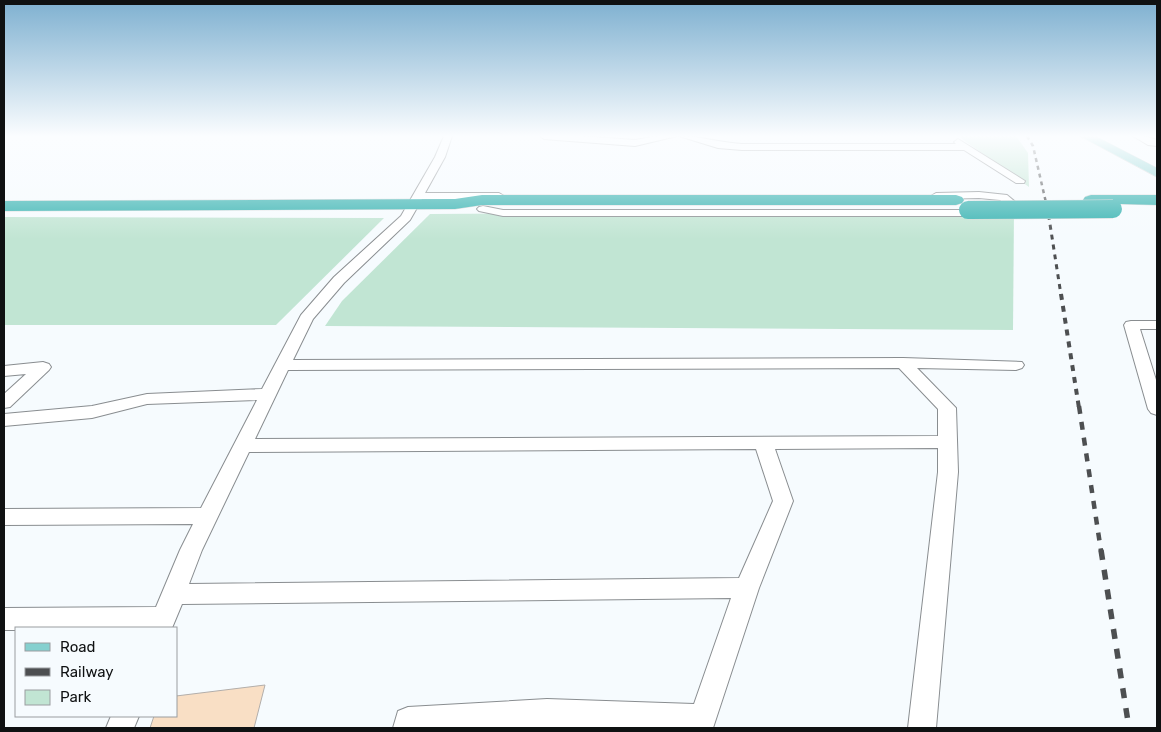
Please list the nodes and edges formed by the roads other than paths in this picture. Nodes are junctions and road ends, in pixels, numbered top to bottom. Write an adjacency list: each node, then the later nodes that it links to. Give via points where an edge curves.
1 (433, 170): 5 (street)
2 (1003, 170): 3 (street)
3 (1020, 181)
4 (504, 196): 5 (street); 7 (street); 7 (street, via 979,195 1003,197 1019,210 1000,213 503,212)
5 (416, 200): 7 (highway); 9 (highway); 15 (street, via 406,218 339,280 306,318)
6 (1157, 200): 8 (highway)
7 (485, 204): 8 (highway)
8 (962, 205): 10 (highway, bridge)
9 (4, 206)
10 (1157, 207)
11 (1157, 325): 12 (street, via 1130,325)
12 (1141, 357): 13 (street); 20 (street)
13 (1157, 361)
14 (903, 363): 15 (street); 16 (street); 22 (street, via 947,408)
15 (283, 365): 18 (street)
16 (1016, 365)
17 (4, 371): 19 (street, via 43,367)
18 (269, 394): 21 (street, via 147,399 92,412); 24 (street)
19 (4, 403)
20 (1157, 409)
21 (4, 420)
22 (948, 442): 23 (street); 34 (street, via 948,472)
23 (762, 443): 24 (street); 27 (street, via 783,501)
24 (243, 446): 25 (street)
25 (208, 516): 26 (street); 28 (street)
26 (4, 517)
27 (747, 588): 28 (street); 32 (street)
28 (174, 594): 30 (street)
29 (4, 619): 30 (street)
30 (162, 623)
31 (548, 721): 32 (street); 33 (street, via 408,721)
32 (701, 723)
33 (407, 728)
34 (922, 728)

